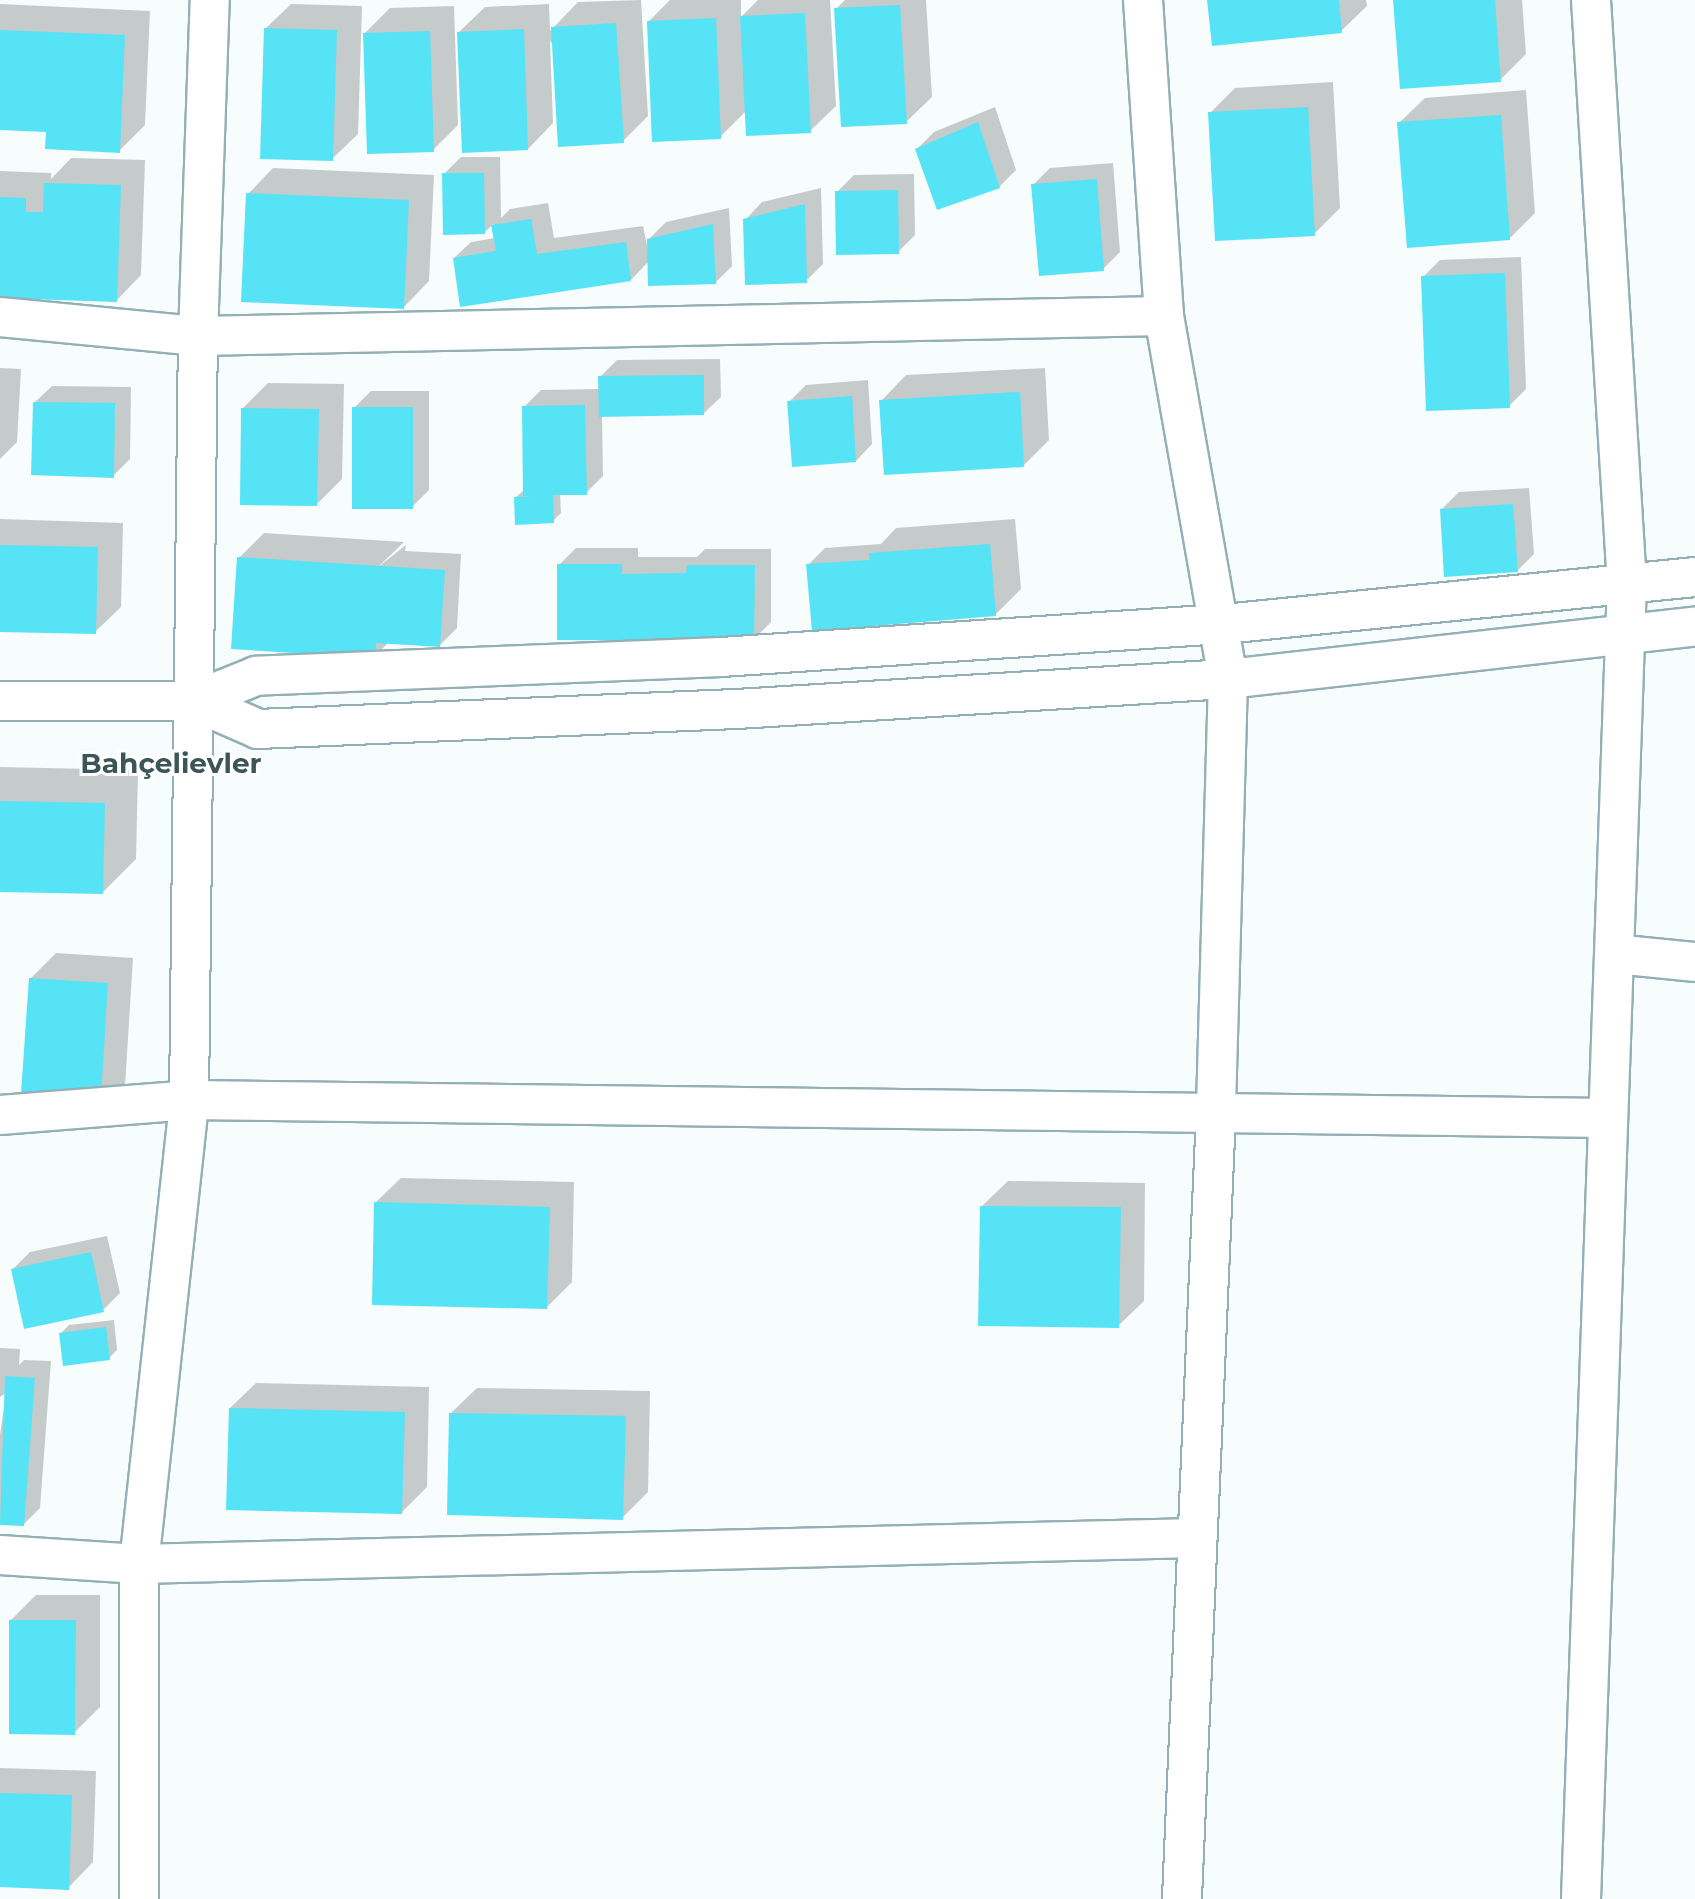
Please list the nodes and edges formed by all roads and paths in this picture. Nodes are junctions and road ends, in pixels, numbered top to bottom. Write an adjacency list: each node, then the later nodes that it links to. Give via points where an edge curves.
1 (210, 0): 6 (street)
2 (1143, 0): 4 (street)
3 (1591, 0): 8 (street)
4 (1164, 316): 6 (street); 9 (street)
5 (0, 317): 6 (street)
6 (198, 336): 14 (street)
7 (1695, 577): 8 (street)
8 (1627, 585): 9 (street); 11 (street)
9 (1222, 624): 12 (street); 14 (street, via 721,657 256,676)
10 (1695, 627): 11 (street)
11 (1626, 636): 12 (street); 15 (street)
12 (1228, 679): 14 (street, via 737,709 258,729); 18 (street)
13 (0, 701): 14 (street)
14 (194, 701): 17 (street)
15 (1615, 954): 16 (street); 20 (street)
16 (1695, 962)
17 (190, 1100): 18 (street); 19 (street); 23 (street)
18 (1216, 1113): 20 (street); 21 (street)
19 (0, 1115)
20 (1608, 1118): 26 (street)
21 (1197, 1538): 23 (street); 25 (street)
22 (0, 1555): 23 (street)
23 (139, 1564): 24 (street)
24 (139, 1899)
25 (1182, 1899)
26 (1581, 1899)

